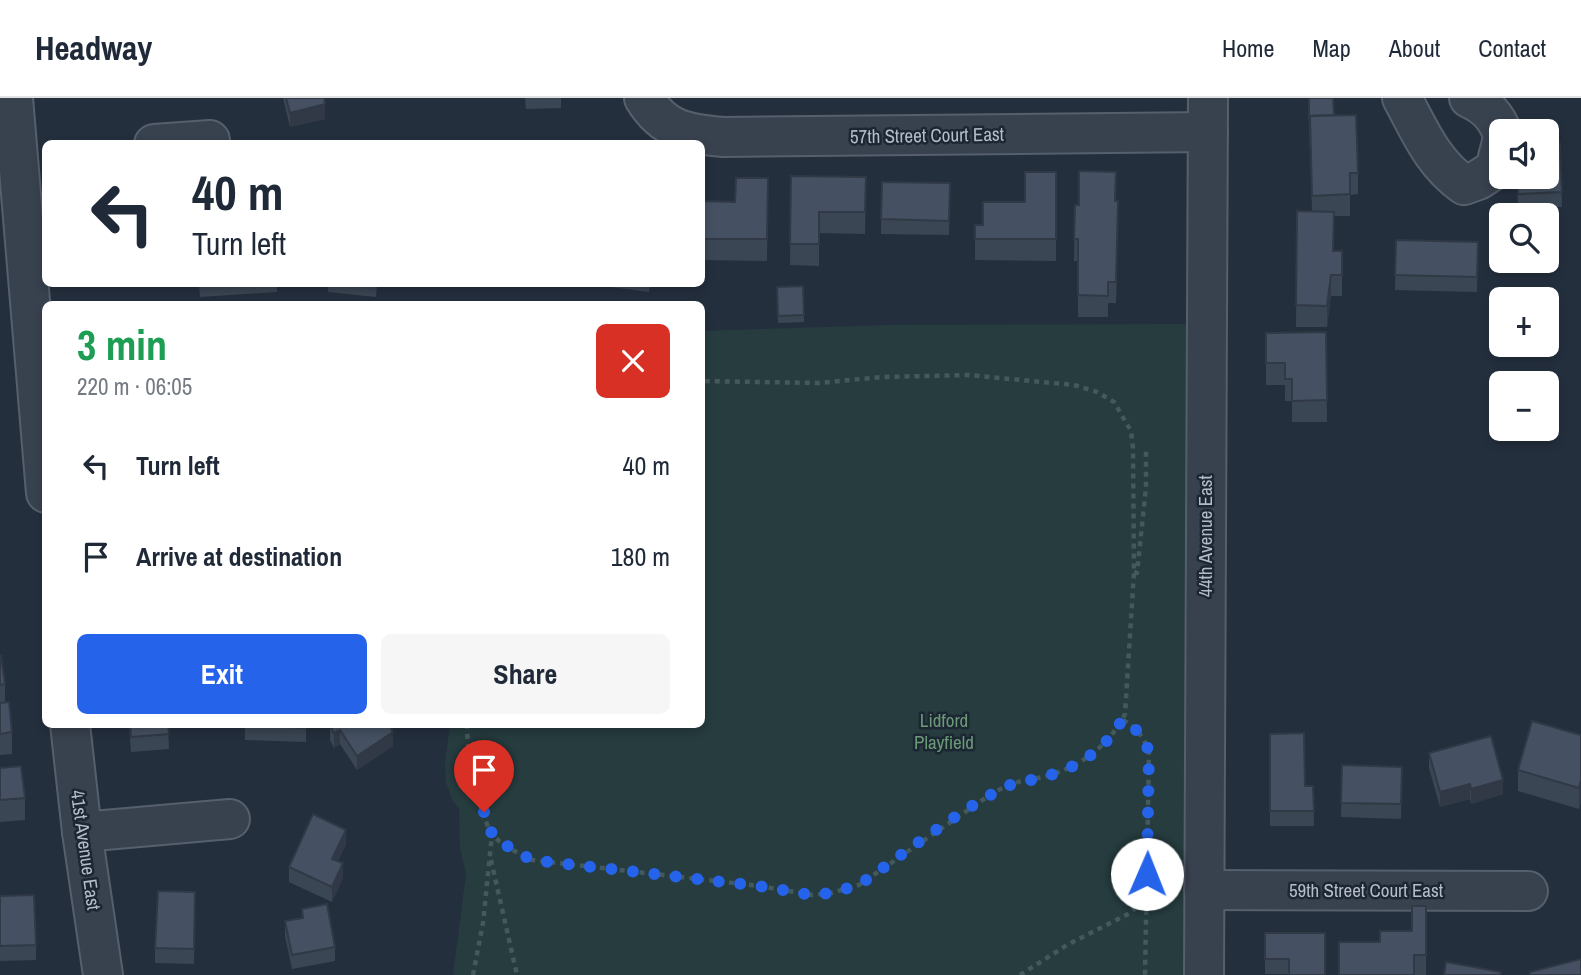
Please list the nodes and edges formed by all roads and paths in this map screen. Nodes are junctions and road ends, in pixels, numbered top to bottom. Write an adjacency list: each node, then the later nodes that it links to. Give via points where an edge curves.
1 (13, 98): 7 (street)
2 (1402, 98): 8 (street, via 1434,157 1449,174 1464,185)
3 (1469, 98): 6 (street)
4 (648, 105): 5 (street, 57th Street Court East, via 668,125 684,132 724,137)
5 (1208, 115): 20 (street, 44th Avenue East)
6 (1497, 119)
7 (32, 151): 10 (street)
8 (1489, 173)
9 (705, 381): 12 (path, via 819,383 968,375 1073,385 1097,392 1114,402 1131,431)
10 (42, 395)
11 (1146, 448): 12 (path, via 1139,561)
12 (1134, 572): 13 (path)
13 (1122, 720): 18 (path, via 1095,752 1072,767 1005,787 859,885 831,893 812,895 532,860); 22 (path, via 1143,736 1149,752)
14 (70, 728): 17 (street, 41st Avenue East)
15 (467, 728): 18 (path, via 476,790)
16 (230, 819): 17 (street)
17 (82, 832): 23 (street, 41st Avenue East)
18 (492, 834): 19 (path)
19 (490, 855): 24 (path); 25 (path)
20 (1204, 890): 21 (street, 59th Street Court East); 28 (street, 44th Avenue East)
21 (1528, 891)
22 (1146, 898): 26 (path, via 1130,913); 27 (path)
23 (103, 975)
24 (473, 975)
25 (517, 975)
26 (1020, 975)
27 (1145, 975)
28 (1204, 975)

